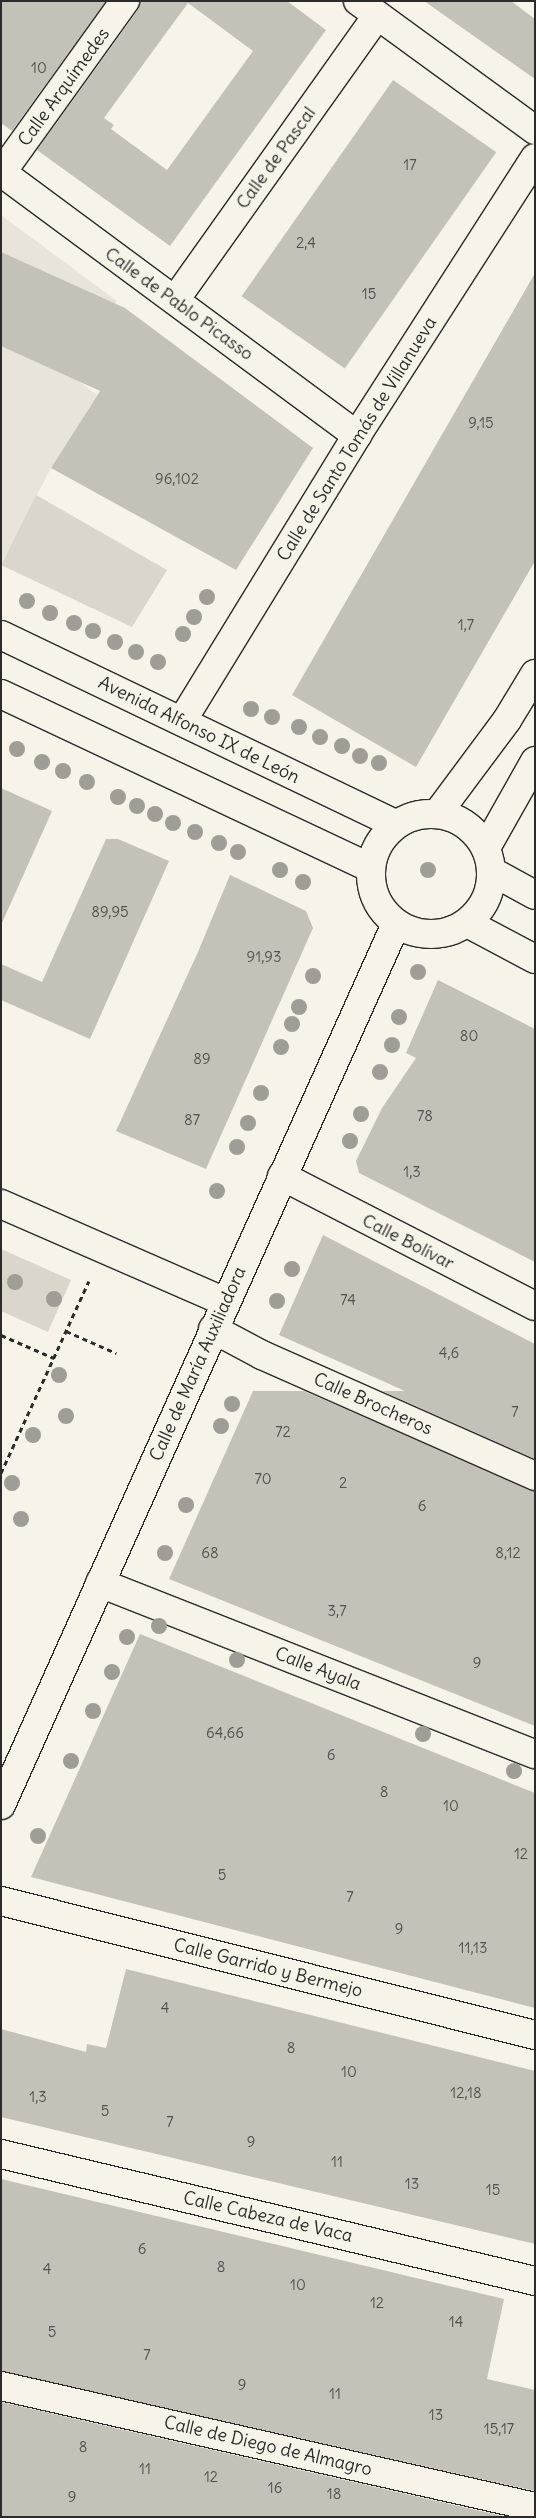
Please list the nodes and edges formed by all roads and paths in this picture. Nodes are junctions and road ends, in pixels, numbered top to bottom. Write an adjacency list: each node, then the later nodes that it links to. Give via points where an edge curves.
1 (125, 1): 5 (street, Calle Arquímedes)
2 (367, 8): 3 (street); 6 (street, Calle de Pascal)
3 (535, 130)
4 (535, 158): 7 (street, Calle de Santo Tomás de Villanueva)
5 (2, 172): 6 (street, Calle de Pablo Picasso)
6 (175, 300): 7 (street, Calle de Pablo Picasso)
7 (357, 435): 11 (street, Calle de Santo Tomás de Villanueva)
8 (1, 635): 11 (street, Avenida Alfonso IX de León)
9 (535, 674): 13 (street, via 507,720)
10 (1, 694): 16 (street)
11 (182, 721): 14 (street, Avenida Alfonso IX de León)
12 (535, 761): 15 (street)
13 (437, 814): 14 (street, via 416,815); 15 (street, via 466,825)
14 (396, 824): 16 (street, via 379,843)
15 (489, 860): 17 (street); 18 (street, via 489,891)
16 (370, 868): 19 (street, via 375,896)
17 (535, 895)
18 (466, 923): 19 (street, via 432,935 413,932); 20 (street)
19 (396, 924): 21 (street, Calle de María Auxiliadora)
20 (535, 958)
21 (282, 1176): 24 (street, Calle de María Auxiliadora); 25 (street, Calle Bolívar)
22 (1, 1204): 24 (street)
23 (91, 1277): 27 (path)
24 (224, 1302): 26 (street, Calle de María Auxiliadora)
25 (535, 1306)
26 (213, 1329): 32 (street, Calle Brocheros, via 262,1355); 33 (street, Calle de María Auxiliadora)
27 (66, 1330): 29 (path); 30 (path)
28 (1, 1335): 30 (path)
29 (116, 1353)
30 (54, 1358): 31 (path)
31 (1, 1473)
32 (535, 1476)
33 (100, 1584): 34 (street, Calle Ayala); 35 (street, Calle de María Auxiliadora)
34 (535, 1754)
35 (1, 1804)
36 (1, 1901): 37 (street, Calle Garrido y Bermejo)
37 (535, 2035)
38 (1, 2154): 39 (street, Calle Cabeza de Vaca)
39 (535, 2281)
40 (1, 2386): 41 (street, Calle de Diego de Almagro)
41 (535, 2507)

